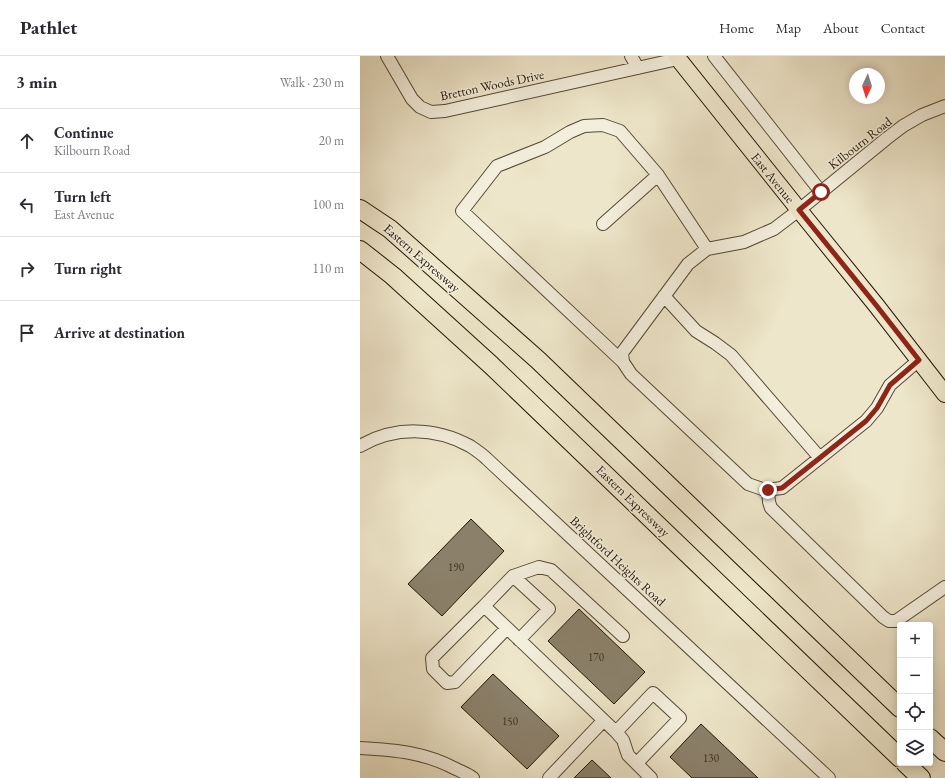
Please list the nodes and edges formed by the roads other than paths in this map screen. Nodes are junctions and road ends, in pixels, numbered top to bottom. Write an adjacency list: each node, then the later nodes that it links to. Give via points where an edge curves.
1 (387, 56): 5 (street, Bretton Woods Drive, via 412,99 420,107 431,112)
2 (631, 56): 5 (street)
3 (714, 56): 8 (street)
4 (677, 58): 5 (street, Bretton Woods Drive); 10 (main road, East Avenue)
5 (638, 68)
6 (945, 106): 8 (street, Kilbourn Road, via 903,126)
7 (658, 175): 11 (street); 12 (street); 16 (street, via 620,131 603,125 584,126 545,147 497,166 462,211)
8 (821, 192): 10 (street, Kilbourn Road)
9 (360, 209): 27 (highway, Eastern Expressway, via 390,229 538,360)
10 (799, 210): 12 (street, Kilbourn Road, via 768,232 744,242); 15 (main road, East Avenue)
11 (603, 224)
12 (707, 249): 14 (street, via 688,264)
13 (360, 250): 33 (highway, Eastern Expressway, via 393,276 491,365)
14 (664, 296): 16 (street, via 622,353); 19 (street, via 696,331 730,355)
15 (919, 360): 17 (main road, East Avenue); 19 (street, via 890,385 866,421)
16 (623, 362): 20 (street, via 630,374 748,484)
17 (945, 394)
18 (360, 446): 39 (street, Brightford Heights Road, via 394,433 423,431 457,440 471,447 487,459)
19 (820, 458): 20 (street, via 782,488)
20 (768, 490): 22 (street, via 771,508 889,621 896,621)
21 (513, 576): 23 (street); 25 (street, via 539,567 551,570); 26 (street, via 549,609)
22 (945, 587)
23 (484, 606): 24 (street); 24 (street, via 432,658 433,669 447,683 455,682)
24 (507, 628): 26 (street)
25 (623, 636)
26 (519, 640): 28 (street)
27 (897, 705)
28 (603, 721): 29 (street); 37 (street)
29 (616, 732): 34 (street, via 623,740 628,755); 34 (street, via 653,693 680,718)
30 (933, 741): 32 (highway)
31 (360, 748): 36 (street, via 397,750 424,755)
32 (945, 752)
33 (897, 755)
34 (637, 763): 38 (street)
35 (908, 766): 40 (highway)
36 (472, 778)
37 (549, 778)
38 (651, 778)
39 (829, 778)
40 (921, 778)

